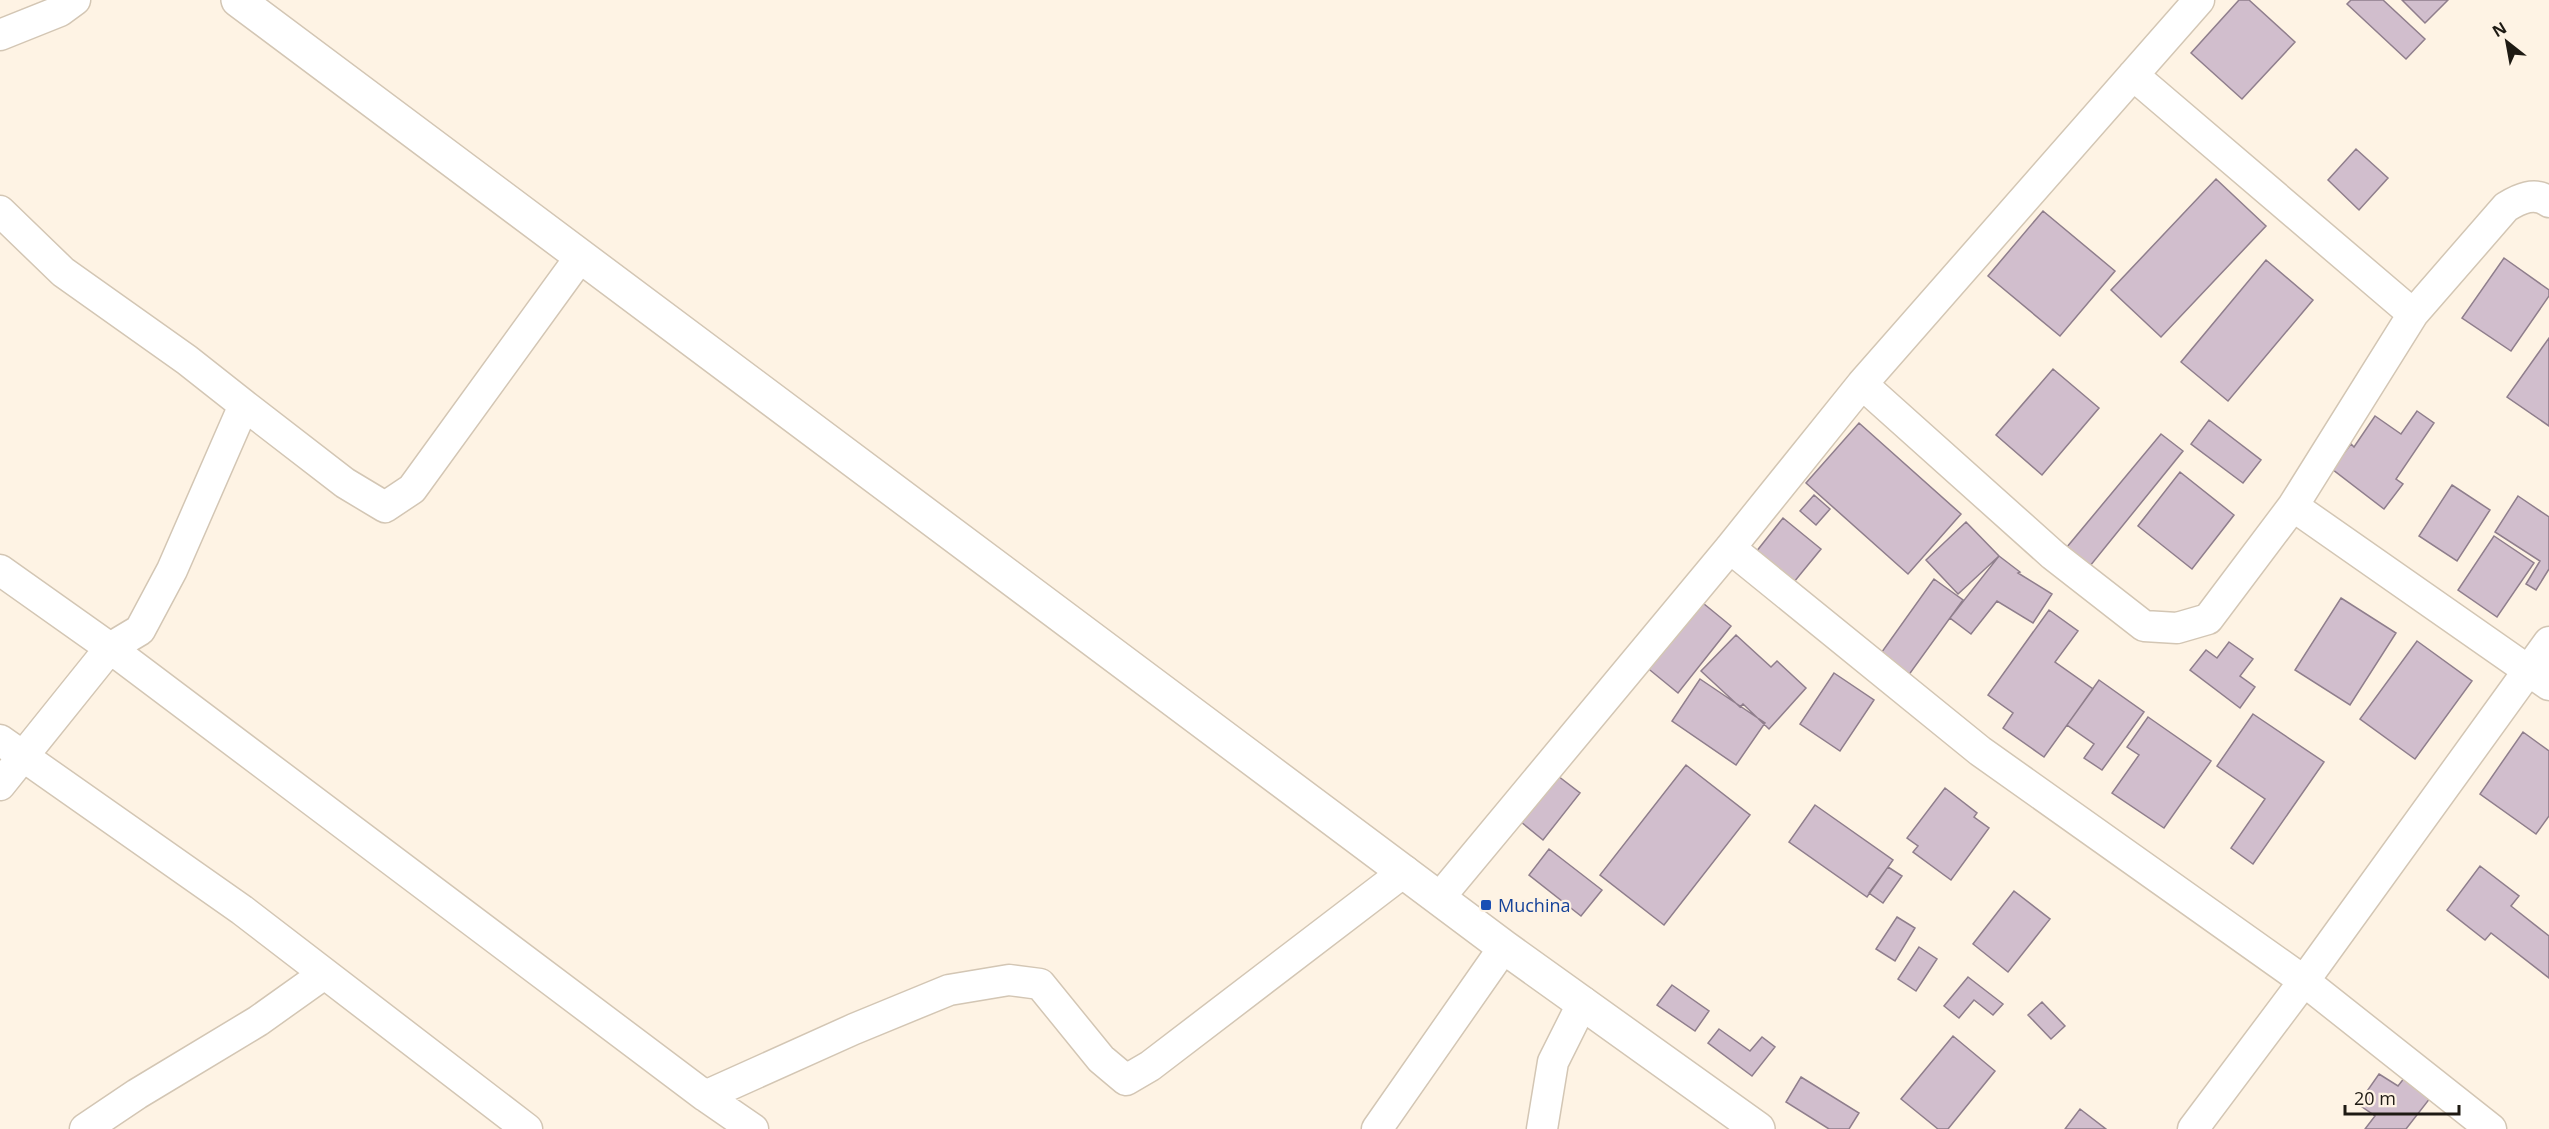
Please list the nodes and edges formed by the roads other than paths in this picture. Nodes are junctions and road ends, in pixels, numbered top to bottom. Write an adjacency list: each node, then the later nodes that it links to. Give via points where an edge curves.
1 (75, 0): 4 (street, via 60,11)
2 (238, 0): 8 (main road)
3 (2199, 0): 5 (street)
4 (0, 35)
5 (2133, 75): 9 (street); 10 (street)
6 (2549, 202): 9 (street, via 2522,197 2506,207)
7 (0, 211): 11 (street, via 63,272)
8 (581, 256): 11 (street, via 412,489 385,507 345,483); 20 (main road)
9 (2413, 314): 12 (street)
10 (1862, 384): 12 (street, via 2053,555 2144,626 2177,628 2208,619); 13 (street)
11 (244, 405): 16 (street, via 172,570 140,630)
12 (2293, 506): 17 (street)
13 (1730, 548): 21 (street); 24 (street, via 1980,751)
14 (0, 570): 16 (street)
15 (2549, 642): 17 (street)
16 (110, 648): 18 (street); 26 (street)
17 (2539, 677): 24 (street)
18 (11, 748): 19 (street); 23 (street, via 242,910)
19 (0, 784)
20 (1405, 871): 21 (main road); 26 (street, via 1150,1066 1126,1080 1101,1059 1040,984 1009,980 949,990)
21 (1440, 897): 22 (main road)
22 (1504, 947): 25 (main road); 30 (street)
23 (324, 974): 27 (street, via 258,1021); 28 (street)
24 (2304, 981): 33 (street); 34 (street)
25 (1583, 1002): 31 (street, via 1553,1062); 32 (main road)
26 (705, 1096): 29 (street)
27 (85, 1129)
28 (527, 1129)
29 (753, 1129)
30 (1377, 1129)
31 (1542, 1129)
32 (1758, 1129)
33 (2193, 1129)
34 (2491, 1129)

